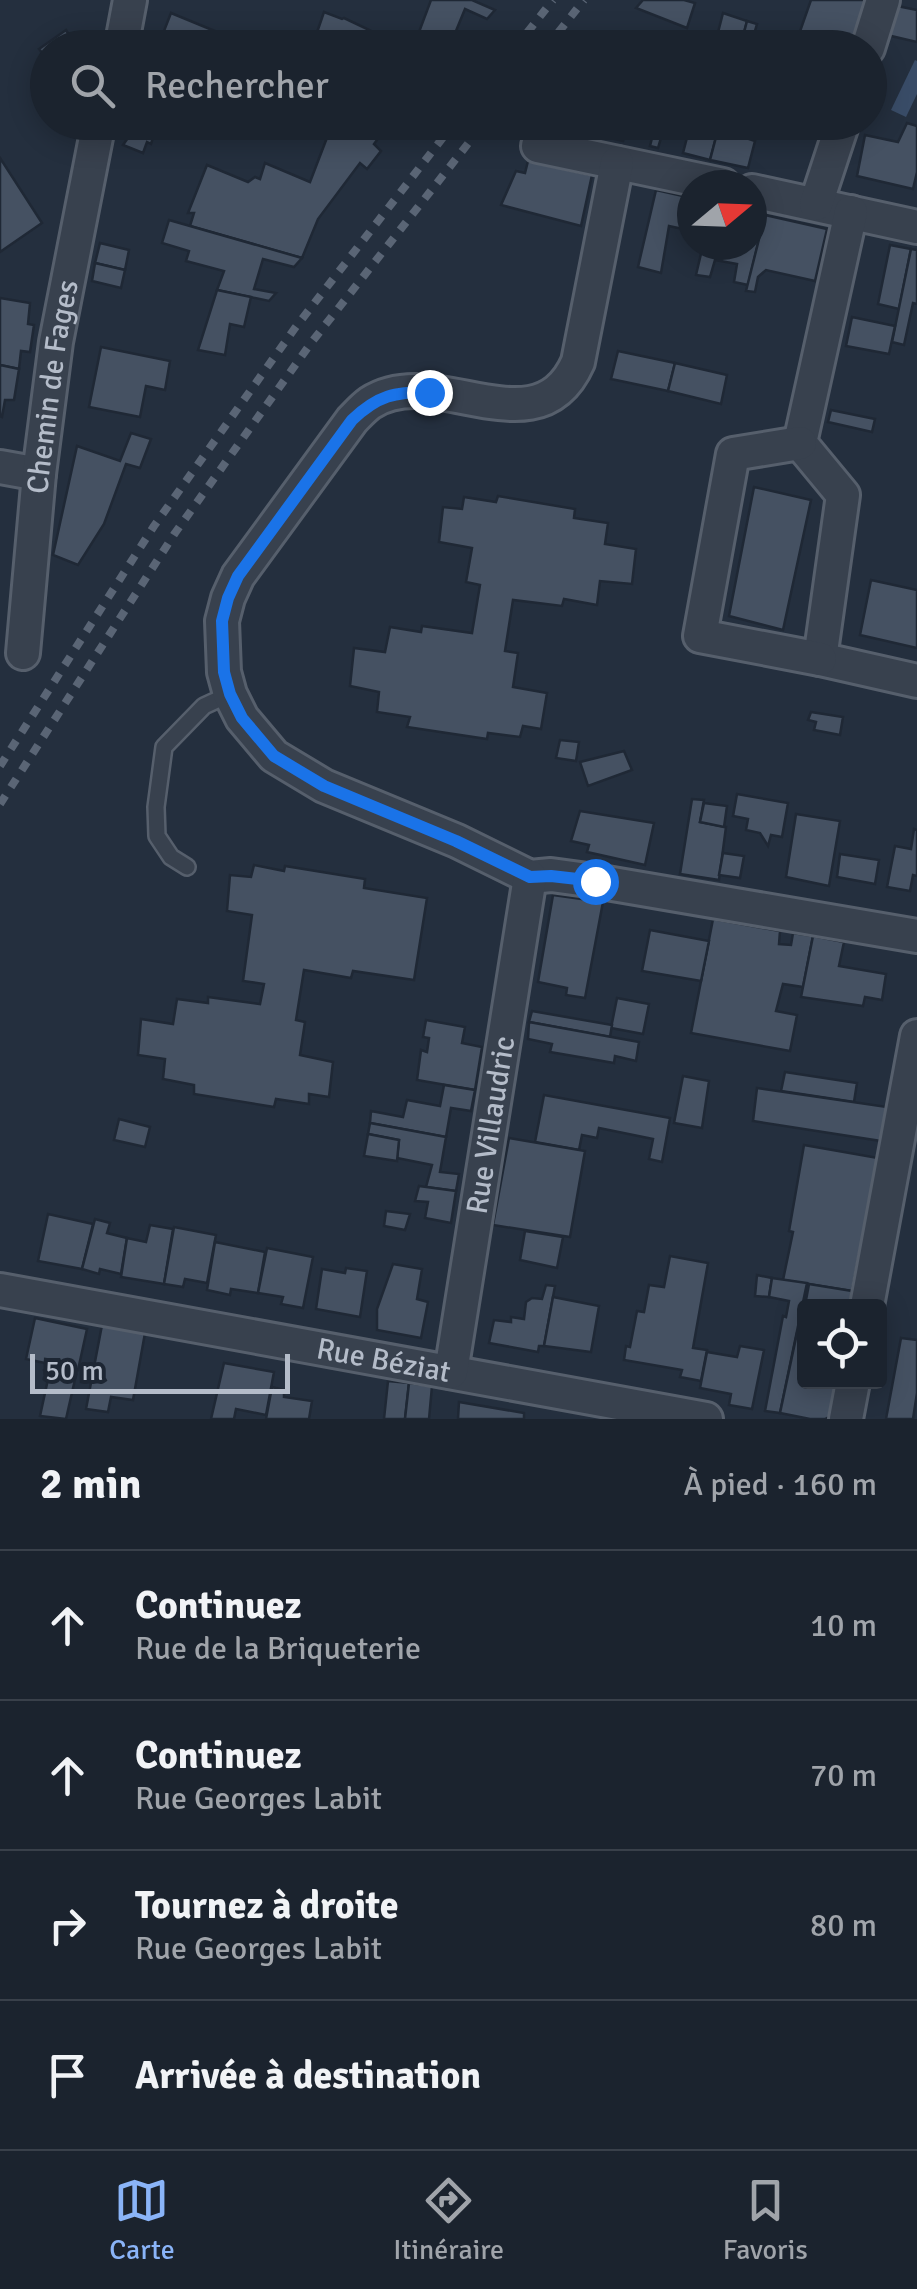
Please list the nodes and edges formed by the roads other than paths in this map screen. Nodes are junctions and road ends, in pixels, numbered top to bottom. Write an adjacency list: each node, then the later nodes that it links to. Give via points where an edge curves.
1 (130, 0): 3 (street)
2 (883, 0): 4 (street)
3 (124, 30)
4 (874, 30)
5 (95, 140): 16 (street, Chemin de Fages, via 56,342)
6 (837, 140): 11 (street)
7 (538, 146): 8 (street)
8 (617, 163): 9 (street); 20 (street, via 570,380 539,402 518,405 429,392 369,404 238,576 222,621)
9 (677, 175)
10 (767, 194): 11 (street)
11 (816, 204): 12 (street)
12 (850, 212): 13 (street); 14 (street)
13 (917, 227)
14 (800, 443): 18 (street, via 842,495); 18 (street, via 733,454 700,636)
15 (0, 467): 16 (street)
16 (40, 474): 17 (street, Chemin de Fages)
17 (23, 653)
18 (820, 659): 19 (street)
19 (917, 682)
20 (230, 694): 21 (lane, via 204,706 164,746 157,836 170,857); 22 (street, via 274,756 324,786)
21 (187, 867)
22 (530, 877): 23 (street, via 595,881); 27 (street, Rue Villaudric)
23 (917, 936)
24 (917, 1036): 26 (street)
25 (0, 1290): 27 (street, Rue Béziat)
26 (868, 1299)
27 (451, 1372): 29 (street, Rue Béziat)
28 (852, 1389): 30 (street)
29 (706, 1419)
30 (846, 1419)

